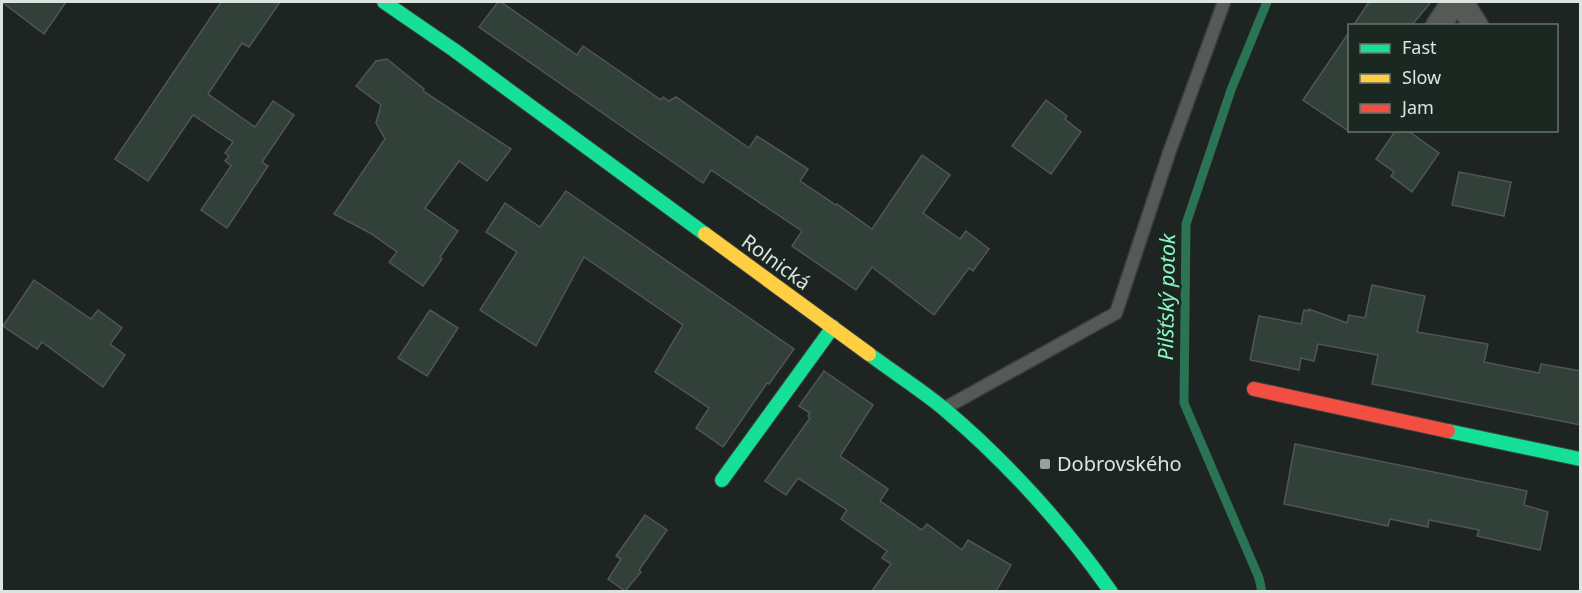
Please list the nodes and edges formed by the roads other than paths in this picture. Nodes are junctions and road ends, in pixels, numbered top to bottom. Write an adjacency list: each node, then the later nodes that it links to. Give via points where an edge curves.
1 (384, 2): 7 (street, Rolnická)
2 (1224, 2): 9 (lane, via 1116,313)
3 (1454, 2): 5 (street)
4 (1461, 2): 6 (street)
5 (1439, 24)
6 (1475, 24)
7 (833, 327): 9 (street, Rolnická); 11 (street)
8 (1254, 389): 10 (street)
9 (944, 408): 12 (street, Rolnická, via 1012,471 1073,540)
10 (1581, 459)
11 (722, 480)
12 (1111, 591)

